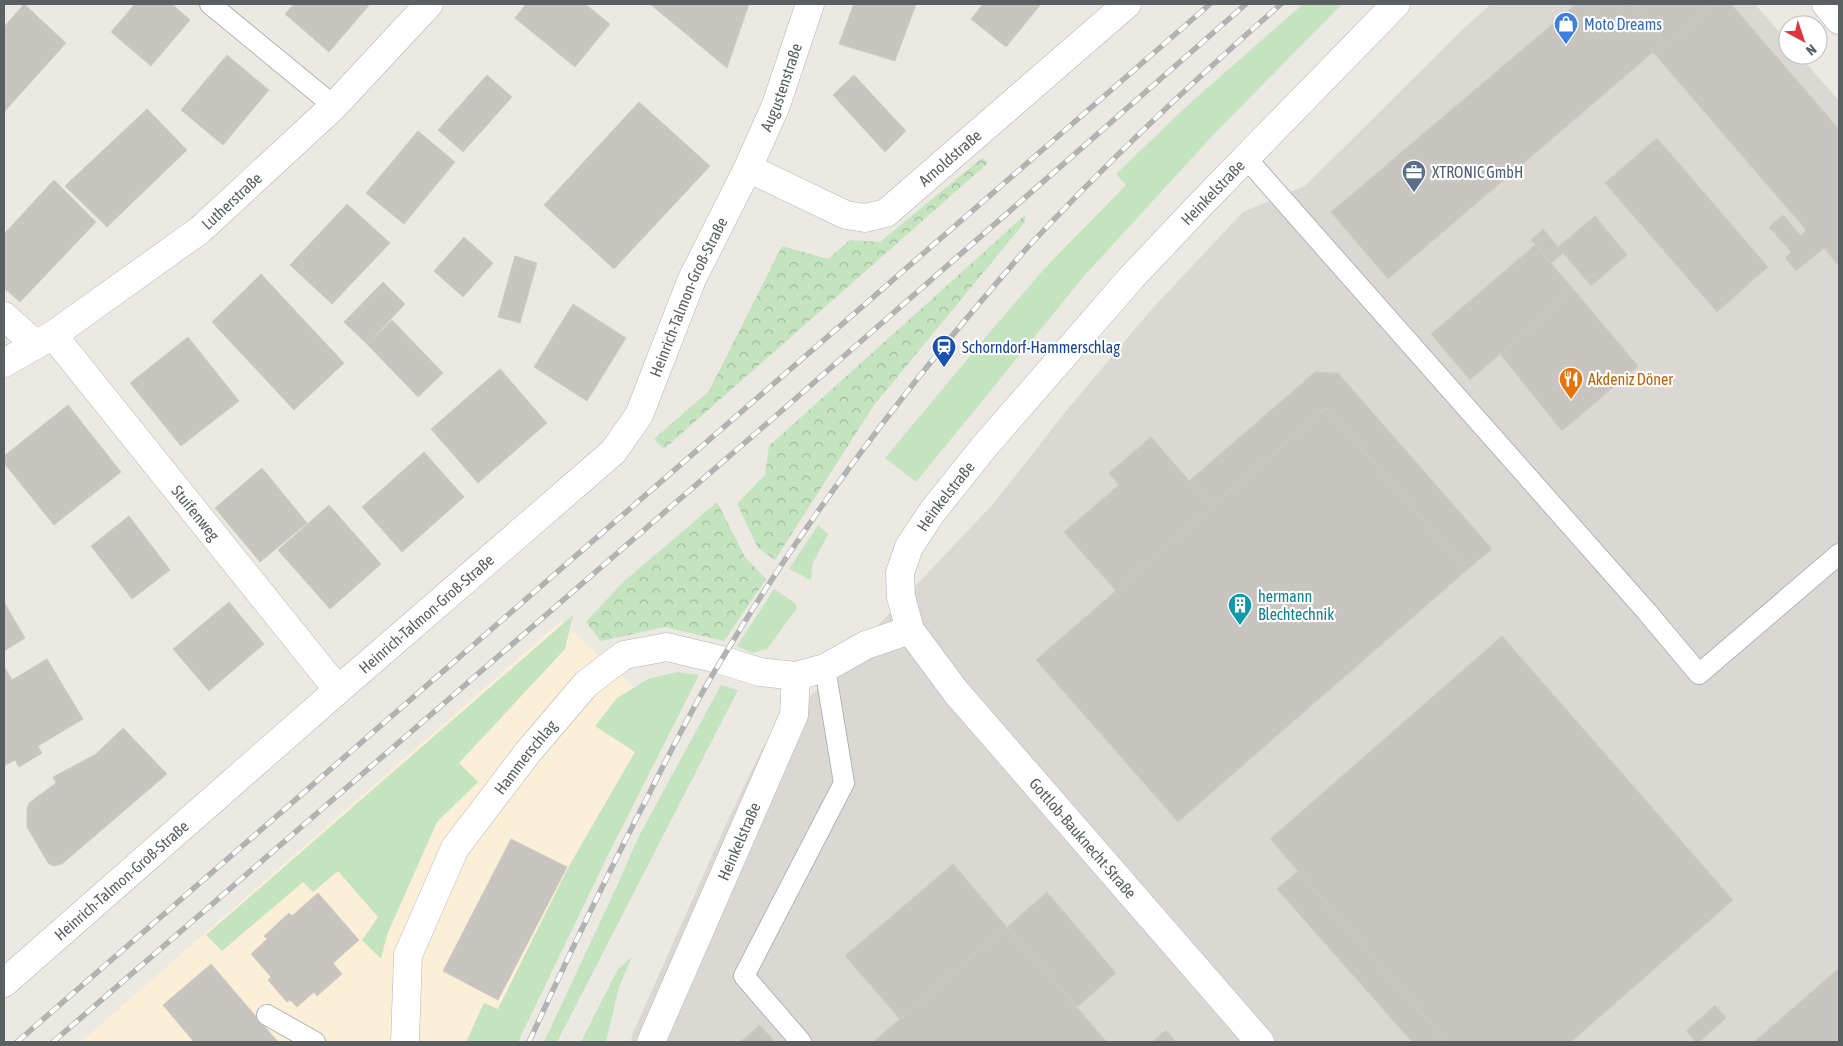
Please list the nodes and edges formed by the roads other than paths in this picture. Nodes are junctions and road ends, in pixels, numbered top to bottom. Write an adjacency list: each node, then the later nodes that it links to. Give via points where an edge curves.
1 (210, 4): 8 (lane)
2 (429, 4): 8 (street, Lutherstraße)
3 (810, 4): 10 (street, Augustenstraße, via 776,105)
4 (1127, 4): 10 (street, Arnoldstraße, via 886,213 865,218 846,215)
5 (1396, 4): 9 (street, Heinkelstraße)
6 (1826, 4): 7 (street)
7 (1839, 20)
8 (334, 106): 12 (street, Lutherstraße, via 200,230)
9 (1246, 158): 14 (lane, via 1699,674); 15 (street, Heinkelstraße, via 1132,278 984,447 932,512 909,547 900,573 901,597)
10 (748, 168): 18 (street, Heinrich-Talmon-Groß-Straße, via 692,279 639,415 613,452)
11 (4, 316): 12 (street, Stuifenweg)
12 (44, 340): 13 (street, Lutherstraße); 18 (street, Stuifenweg)
13 (4, 363)
14 (1839, 554)
15 (910, 630): 16 (street, via 866,645); 25 (street, Gottlob-Bauknecht-Straße, via 956,692)
16 (825, 668): 17 (street); 24 (lane, via 844,783 744,976)
17 (796, 676): 22 (street, Hammerschlag, via 760,672 667,647 624,655 586,684 528,752 455,848 408,955); 23 (street, Heinkelstraße, via 794,715)
18 (338, 690): 19 (street, Heinrich-Talmon-Groß-Straße)
19 (4, 983)
20 (267, 1015): 21 (lane)
21 (315, 1042)
22 (405, 1042)
23 (651, 1042)
24 (801, 1042)
25 (1260, 1042)

